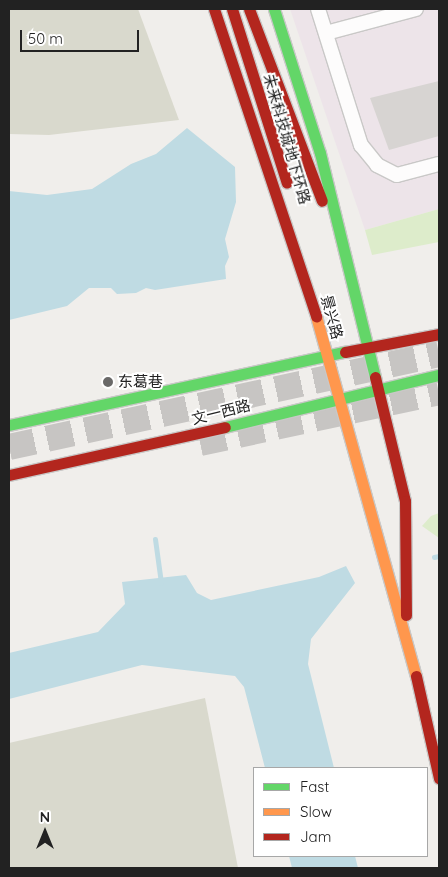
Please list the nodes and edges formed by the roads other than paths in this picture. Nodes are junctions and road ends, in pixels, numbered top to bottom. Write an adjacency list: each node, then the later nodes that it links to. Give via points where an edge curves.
1 (214, 9): 10 (street, 景兴路)
2 (232, 9): 10 (street, 未来科技城地下环路, via 286,178)
3 (249, 9): 9 (street, 未来科技城地下环路)
4 (274, 9): 9 (street, 景兴路, via 320,153)
5 (318, 9): 7 (street)
6 (416, 9): 7 (street)
7 (326, 33): 8 (street, via 361,145 378,165 397,174)
8 (439, 164)
9 (347, 263): 12 (street, 景兴路)
10 (306, 279): 13 (street, 景兴路)
11 (439, 334): 12 (street)
12 (368, 350): 13 (street); 15 (street, 景兴路)
13 (326, 354): 16 (street, 景兴路); 17 (street)
14 (439, 375): 15 (street, 文一西路)
15 (378, 390): 16 (street, 文一西路); 19 (street, 景兴路, via 405,501)
16 (338, 400): 18 (street, 文一西路); 19 (street, 景兴路, via 367,509)
17 (9, 425)
18 (9, 475)
19 (407, 637): 20 (street, 景兴路)
20 (439, 778)

